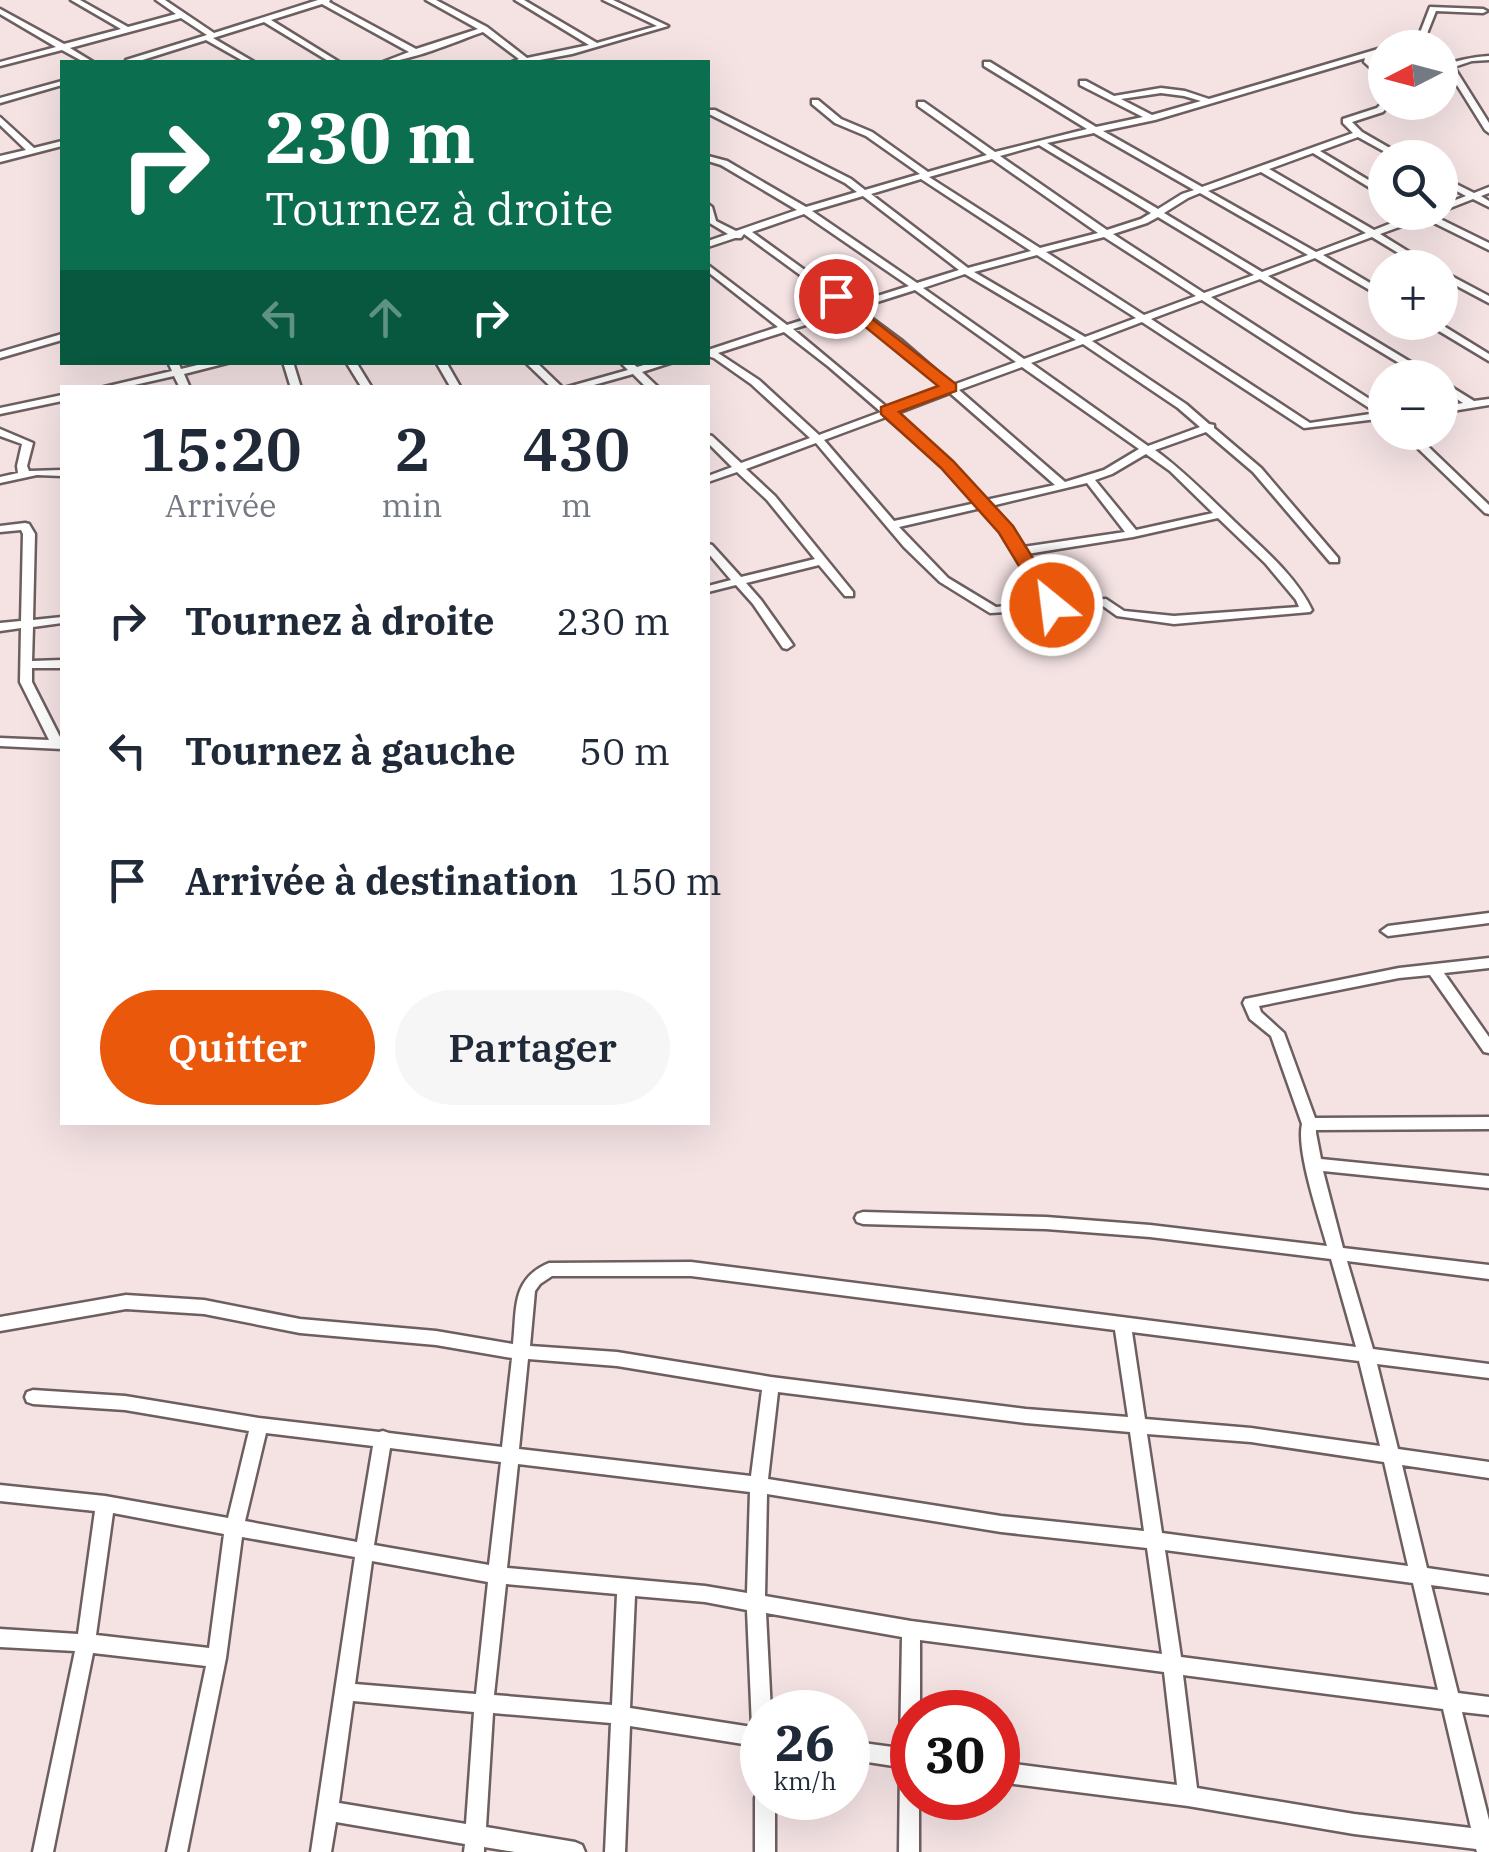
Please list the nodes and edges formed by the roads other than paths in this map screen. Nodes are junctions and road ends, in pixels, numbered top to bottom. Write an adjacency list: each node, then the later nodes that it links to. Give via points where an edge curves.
1 (75, 0): 15 (street)
2 (160, 0): 10 (street)
3 (430, 0): 16 (street)
4 (519, 0): 20 (street)
5 (606, 0): 20 (street, via 664,26)
6 (1476, 0): 9 (street)
7 (324, 1): 11 (street); 21 (street)
8 (0, 10): 12 (street)
9 (1483, 11): 13 (street); 17 (street, via 1434,9)
10 (183, 15): 15 (street); 18 (street)
11 (265, 20): 18 (street); 28 (street)
12 (20, 21): 14 (street); 19 (street)
13 (1489, 21)
14 (0, 26)
15 (126, 29): 19 (street)
16 (484, 29): 21 (street); 30 (street)
17 (1425, 30)
18 (211, 37): 26 (street); 27 (street)
19 (59, 46): 25 (street); 32 (street)
20 (597, 46): 31 (street)
21 (417, 53): 29 (street)
22 (1366, 57): 24 (street); 41 (street)
23 (1489, 58): 34 (street)
24 (1368, 59)
25 (85, 60)
26 (146, 60)
27 (247, 60)
28 (332, 60)
29 (394, 60)
30 (519, 60)
31 (530, 60)
32 (0, 64)
33 (987, 64): 50 (street)
34 (1458, 65)
35 (1083, 82): 40 (street)
36 (60, 84): 39 (street)
37 (2, 85): 39 (street)
38 (1458, 86): 49 (street)
39 (14, 97): 42 (street)
40 (1114, 98): 41 (street, via 1151,90); 47 (street)
41 (1208, 100): 47 (street)
42 (0, 102)
43 (814, 102): 61 (street)
44 (921, 104): 57 (street)
45 (712, 112): 66 (street)
46 (1368, 114): 51 (street, via 1346,121)
47 (1152, 118): 50 (street)
48 (0, 120): 56 (street)
49 (1489, 130)
50 (1092, 132): 53 (street); 64 (street)
51 (1359, 134): 52 (street); 55 (street)
52 (1370, 140)
53 (1040, 142): 57 (street); 72 (street)
54 (60, 144): 56 (street)
55 (1313, 150): 60 (street); 62 (street)
56 (32, 151): 58 (street)
57 (988, 154): 61 (street); 76 (street)
58 (0, 159)
59 (710, 159): 70 (street)
60 (1262, 168): 64 (street); 77 (street)
61 (924, 175): 66 (street); 81 (street)
62 (1368, 184)
63 (1458, 187): 67 (street)
64 (1203, 189): 72 (street); 82 (street)
65 (1489, 190): 67 (street)
66 (864, 194): 70 (street); 84 (street)
67 (1475, 196): 68 (street); 69 (street)
68 (1458, 203)
69 (1489, 204)
70 (806, 210): 75 (street); 88 (street)
71 (710, 214): 75 (street, via 712,222)
72 (1156, 214): 76 (street); 85 (street)
73 (1384, 230): 77 (street)
74 (1457, 230): 79 (street)
75 (742, 234): 78 (street); 91 (street)
76 (1106, 234): 81 (street); 89 (street)
77 (1374, 234): 80 (street); 82 (street)
78 (710, 243)
79 (1489, 247)
80 (1401, 250)
81 (1036, 252): 84 (street); 92 (street)
82 (1317, 254): 85 (street); 87 (street)
83 (710, 270): 93 (street)
84 (966, 271): 88 (street); 96 (street)
85 (1263, 276): 89 (street); 101 (street)
86 (1458, 282): 90 (street)
87 (1368, 286)
88 (917, 288): 91 (street); 102 (street)
89 (1206, 298): 92 (street); 116 (street)
90 (1489, 300)
91 (852, 309): 93 (street); 112 (street)
92 (1145, 321): 96 (street); 121 (street, via 1310,428)
93 (787, 330): 97 (street); 120 (street)
94 (60, 339): 98 (street)
95 (1458, 339): 100 (street)
96 (1085, 341): 102 (street); 122 (street)
97 (710, 352)
98 (0, 354)
99 (710, 354): 124 (street, via 755,382)
100 (1489, 358)
101 (1402, 360)
102 (1022, 363): 112 (street); 126 (street)
103 (533, 365): 109 (street)
104 (629, 365): 107 (street)
105 (658, 365): 107 (street)
106 (176, 367): 108 (street)
107 (636, 372): 110 (street); 111 (street)
108 (115, 385)
109 (555, 385)
110 (582, 385)
111 (651, 385)
112 (950, 388): 120 (street); 134 (street)
113 (1458, 395): 117 (street)
114 (60, 398): 119 (street)
115 (1489, 402): 117 (street)
116 (1368, 404)
117 (1472, 405): 118 (street)
118 (1458, 407)
119 (0, 411)
120 (887, 411): 124 (street); 135 (street)
121 (1368, 418)
122 (1210, 427): 126 (street); 143 (street)
123 (0, 432): 130 (street, via 28,443)
124 (817, 438): 128 (street); 138 (street)
125 (710, 440): 128 (street)
126 (1146, 450): 132 (street); 137 (street)
127 (1425, 450): 136 (street)
128 (740, 467): 131 (street); 144 (street)
129 (60, 473): 130 (street)
130 (24, 474): 133 (street)
131 (710, 478)
132 (1089, 479): 134 (street); 140 (street)
133 (0, 480)
134 (1063, 486): 135 (street)
135 (983, 507): 138 (street); 142 (street)
136 (1489, 511)
137 (1222, 514): 140 (street); 148 (street, via 1306,610 1174,620 1121,614 1106,602)
138 (892, 526): 148 (street, via 934,572 990,609)
139 (0, 529): 150 (street, via 27,528)
140 (1133, 534): 142 (street)
141 (710, 549): 145 (street)
142 (1022, 551): 148 (street)
143 (1334, 560)
144 (822, 561): 145 (street); 147 (street)
145 (738, 581): 146 (street); 152 (street)
146 (710, 588)
147 (849, 594)
148 (1052, 605)
149 (60, 620): 150 (street)
150 (26, 624): 151 (street); 154 (street)
151 (0, 627)
152 (787, 645)
153 (60, 664): 154 (street)
154 (27, 665): 156 (street, via 31,696)
155 (0, 742): 156 (street)
156 (60, 744)
157 (1489, 918): 158 (street)
158 (1388, 932)
159 (1489, 963): 160 (street)
160 (1433, 968): 161 (street); 163 (street, via 1250,1003 1277,1032)
161 (1489, 1048)
162 (1489, 1123): 163 (street)
163 (1310, 1124): 164 (street)
164 (1313, 1164): 165 (street); 167 (street)
165 (1489, 1182)
166 (863, 1218): 167 (street, via 1046,1223)
167 (1336, 1254): 168 (street); 172 (street)
168 (1489, 1272)
169 (1122, 1323): 171 (street, via 691,1268 578,1267 534,1279 527,1290); 172 (street); 176 (street)
170 (0, 1324): 171 (street, via 146,1302)
171 (522, 1350): 174 (street); 179 (street)
172 (1367, 1358): 173 (street); 180 (street)
173 (1489, 1371)
174 (771, 1384): 176 (street); 182 (street)
175 (33, 1397): 177 (street, via 125,1402)
176 (1134, 1424): 180 (street); 186 (street)
177 (258, 1425): 178 (street); 185 (street)
178 (383, 1438): 179 (street); 187 (street)
179 (513, 1454): 182 (street); 188 (street)
180 (1389, 1458): 181 (street); 189 (street)
181 (1489, 1470)
182 (759, 1485): 186 (street); 192 (street)
183 (0, 1493): 184 (street)
184 (104, 1504): 185 (street); 195 (street)
185 (234, 1529): 187 (street); 196 (street)
186 (1153, 1544): 189 (street); 197 (street)
187 (362, 1551): 188 (street); 200 (street)
188 (497, 1575): 191 (street); 202 (street)
189 (1420, 1575): 190 (street); 201 (street)
190 (1489, 1584)
191 (626, 1586): 192 (street); 204 (street)
192 (757, 1603): 193 (street); 198 (street)
193 (910, 1630): 197 (street); 199 (street)
194 (0, 1638): 195 (street)
195 (86, 1642): 196 (street); 213 (street)
196 (217, 1658): 214 (street)
197 (1173, 1665): 201 (street); 207 (street)
198 (760, 1690)
199 (910, 1690)
200 (348, 1692): 202 (street); 208 (street)
201 (1452, 1700): 203 (street); 211 (street)
202 (484, 1705): 204 (street); 212 (street)
203 (1489, 1706)
204 (620, 1715): 205 (street); 217 (street)
205 (740, 1734)
206 (1020, 1775): 207 (street)
207 (1188, 1796): 211 (street)
208 (328, 1812): 212 (street); 215 (street)
209 (765, 1820): 218 (street)
210 (910, 1820): 219 (street)
211 (1487, 1844)
212 (474, 1845): 216 (street)
213 (43, 1852)
214 (177, 1852)
215 (322, 1852)
216 (575, 1852)
217 (615, 1852)
218 (765, 1852)
219 (909, 1852)

